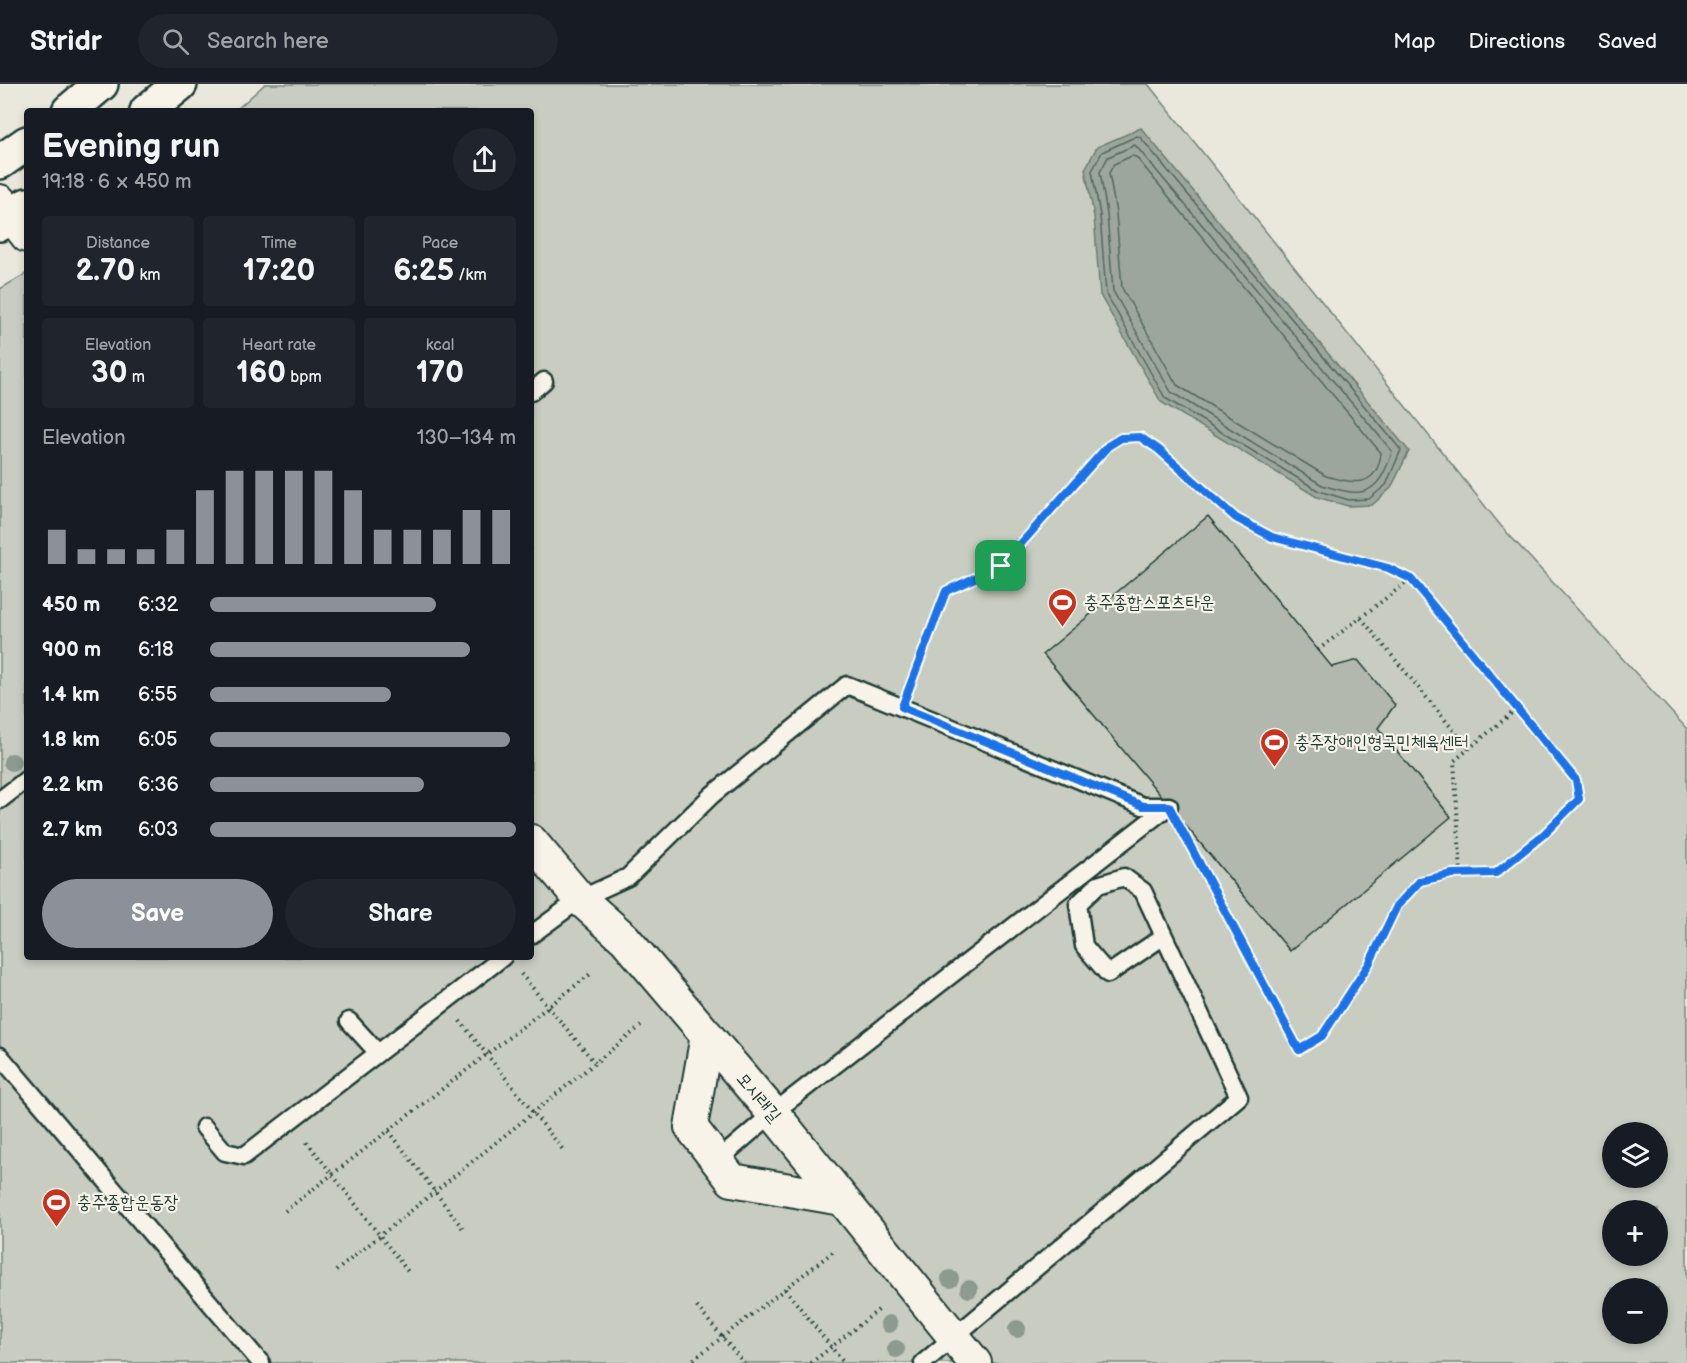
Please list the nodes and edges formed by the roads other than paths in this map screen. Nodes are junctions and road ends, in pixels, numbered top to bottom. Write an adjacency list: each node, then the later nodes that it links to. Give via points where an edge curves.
1 (101, 84): 3 (street)
2 (180, 84): 4 (street)
3 (73, 108)
4 (151, 108)
5 (24, 145): 6 (street)
6 (0, 162)
7 (24, 781): 8 (lane)
8 (0, 800)
9 (534, 845): 10 (street, 모시래길)
10 (580, 899): 11 (lane); 15 (street, 모시래길, via 625,939); 18 (lane, via 627,877 712,795 847,685 1143,806 1169,806)
11 (534, 933)
12 (1164, 936): 12 (lane, via 1143,891 1124,877 1098,885 1078,904 1084,946 1108,974); 22 (lane, via 1239,1097)
13 (499, 960): 16 (lane)
14 (349, 1021): 16 (lane)
15 (707, 1035): 18 (street, 모시래길); 20 (street, via 691,1127)
16 (378, 1053): 19 (lane, via 244,1156 225,1152)
17 (0, 1056): 23 (lane)
18 (773, 1113): 20 (lane); 21 (street, 모시래길)
19 (204, 1127)
20 (716, 1162): 21 (street, via 732,1180)
21 (842, 1199): 22 (street, 모시래길)
22 (955, 1338): 24 (lane); 25 (street, 모시래길)
23 (261, 1363)
24 (923, 1363)
25 (975, 1363)

